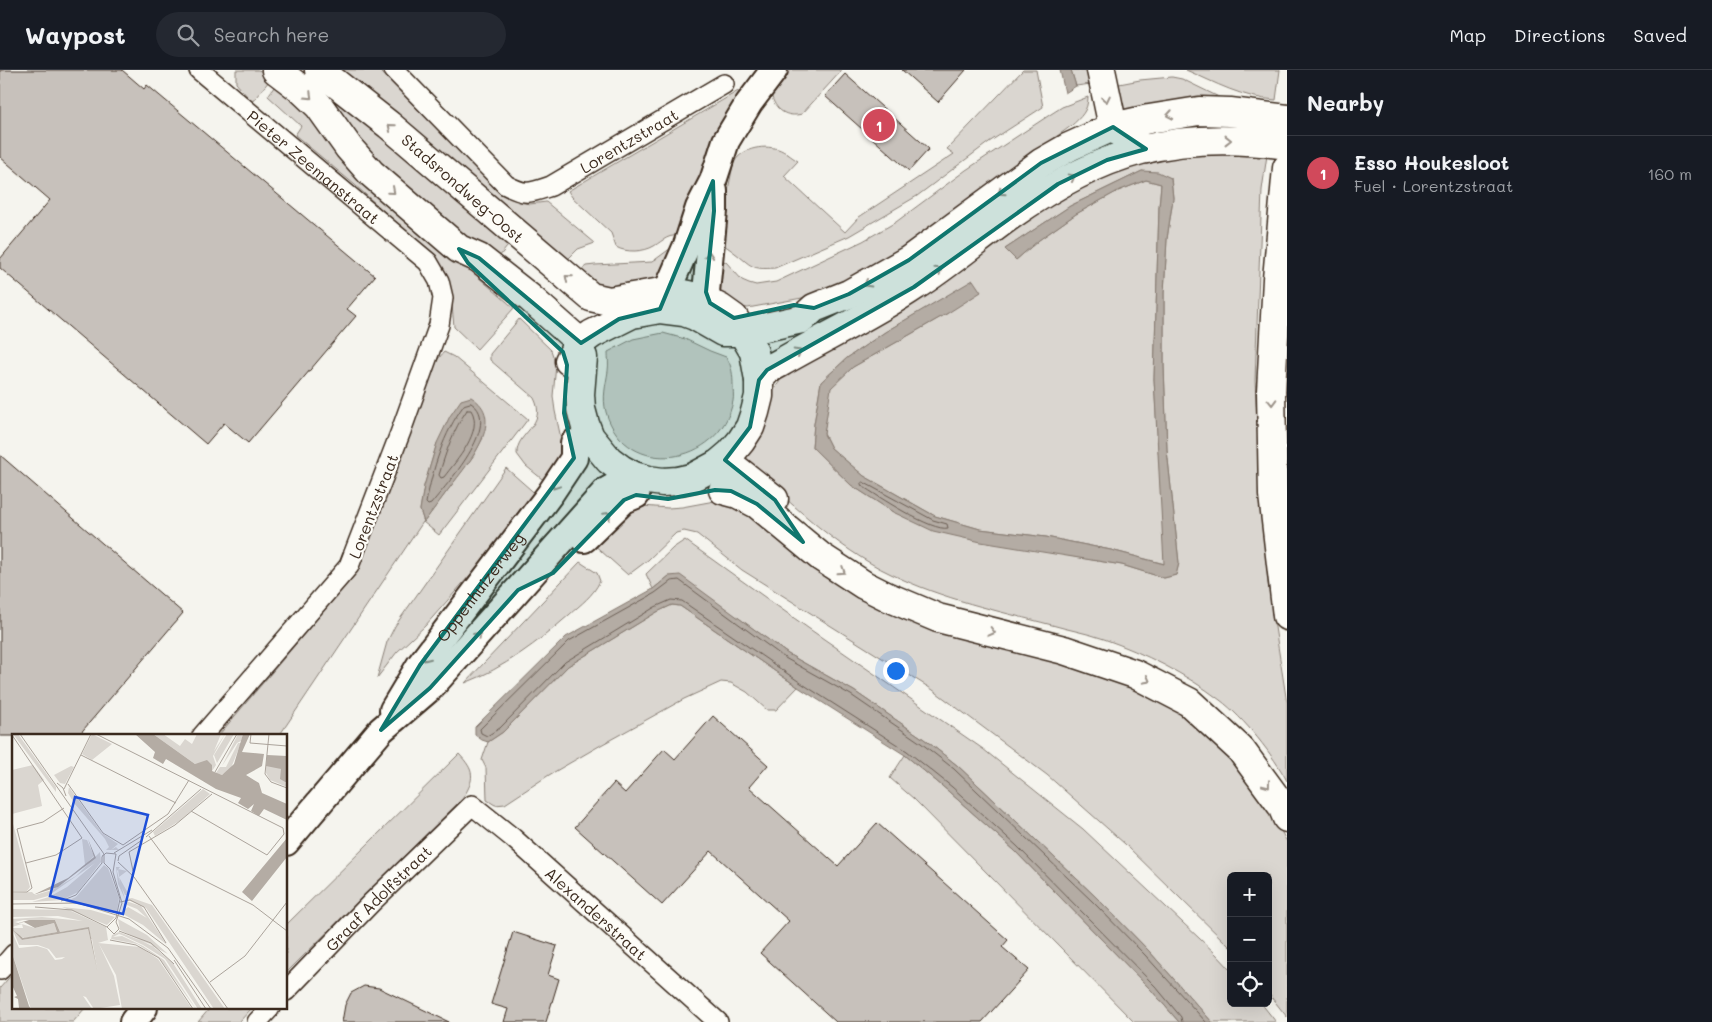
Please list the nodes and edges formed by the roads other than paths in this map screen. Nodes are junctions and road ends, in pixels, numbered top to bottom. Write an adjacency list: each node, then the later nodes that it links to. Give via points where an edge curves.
1 (199, 70): 14 (street, Pieter Zeemanstraat)
2 (276, 70): 18 (main road, one-way to 18, via 319,106 371,173 459,249 468,263 563,352)
3 (319, 70): 15 (main road, Stadsrondweg-Oost, one-way to 3, via 609,301 591,296)
4 (394, 70): 7 (street, Lorentzstraat, via 506,185 520,192 551,186)
5 (774, 70): 13 (main road, via 726,142)
6 (1101, 70): 9 (main road, one-way to 9)
7 (724, 84)
8 (1287, 118): 9 (main road, one-way to 9, via 1199,111)
9 (1113, 128): 11 (main road); 17 (main road, one-way to 17, via 1069,147 1041,164 909,260 850,294 814,308 802,319)
10 (1287, 144): 11 (main road, one-way to 10, via 1216,140)
11 (1146, 149): 19 (main road, one-way to 11, via 767,370 914,287 1058,184 1107,160)
12 (1286, 173): 24 (main road, one-way to 24, via 1271,391 1273,495)
13 (713, 181): 15 (main road, via 699,208); 16 (main road, one-way to 13, via 706,292 714,211)
14 (428, 262): 26 (street, Lorentzstraat, via 441,290 439,325 349,566)
15 (664, 300): 16 (main road, via 688,295); 17 (main road, via 723,332); 18 (main road, via 592,334)
16 (710, 303): 17 (main road)
17 (738, 325): 19 (main road, via 754,352)
18 (572, 355): 20 (main road, via 562,397); 22 (main road, via 583,358 581,409 590,437)
19 (759, 380): 21 (main road, via 757,404 750,427)
20 (574, 443): 22 (main road, via 581,456 602,478); 25 (main road, Oppenhuizerweg, one-way to 25, via 574,458 550,494 420,665)
21 (718, 464): 22 (main road, via 692,478); 23 (main road, via 732,466 775,500)
22 (628, 486): 23 (main road, via 668,499 723,490 738,494 757,504); 25 (main road, Oppenhuizerweg, one-way to 22, via 430,688 606,491)
23 (803, 542): 28 (main road, one-way to 28, via 848,575 913,608 964,625 1064,650 1135,674 1189,702 1241,750 1282,806)
24 (1287, 616)
25 (381, 730): 29 (main road, Oppenhuizerweg)
26 (204, 734)
27 (472, 805): 32 (street, Graaf Adolfstraat); 37 (street, Alexanderstraat)
28 (1287, 818)
29 (288, 840)
30 (12, 956): 31 (street)
31 (0, 970)
32 (288, 989)
33 (142, 1010): 35 (main road)
34 (268, 1010): 36 (street)
35 (133, 1022)
36 (257, 1022)
37 (718, 1022)

